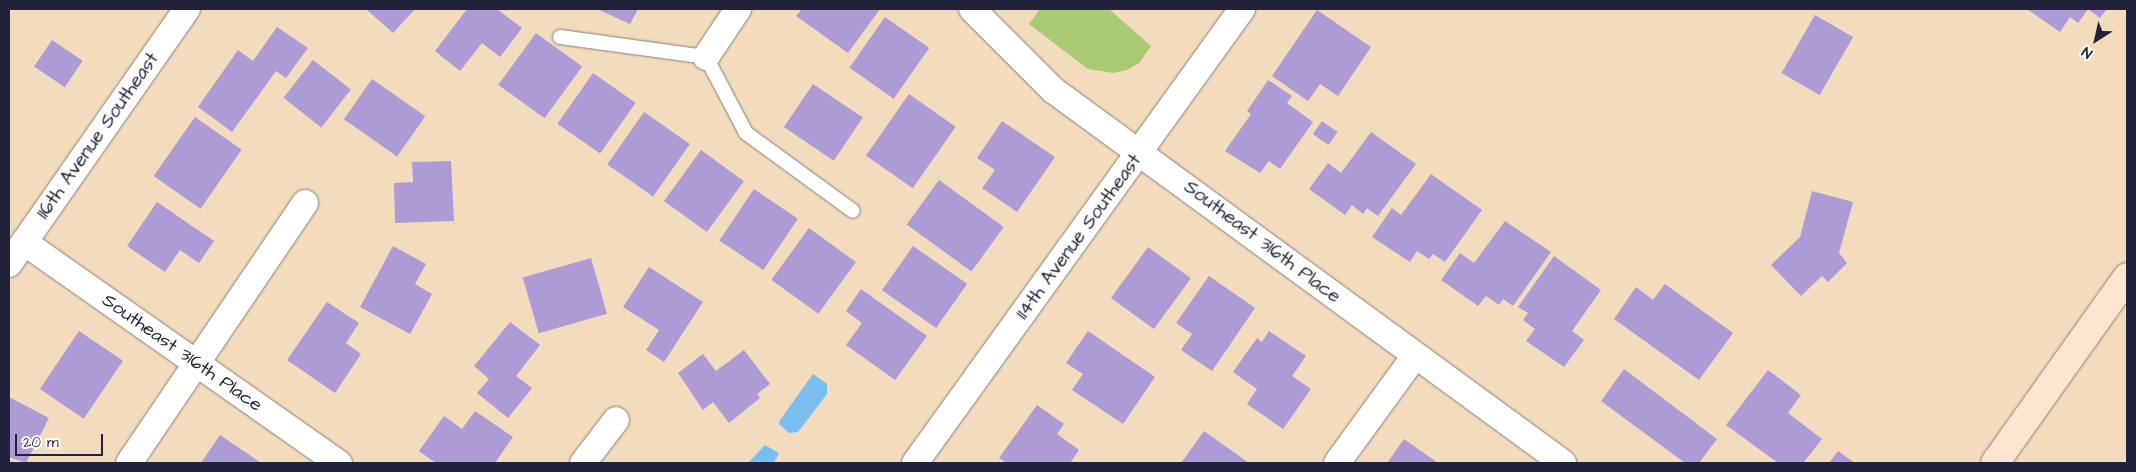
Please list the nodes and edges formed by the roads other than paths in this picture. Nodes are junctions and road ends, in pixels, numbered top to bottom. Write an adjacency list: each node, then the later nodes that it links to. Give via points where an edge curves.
1 (187, 9): 10 (street, 116th Avenue Southeast)
2 (738, 9): 6 (street)
3 (972, 9): 7 (street, Southeast 316th Place, via 1053,90)
4 (1242, 9): 7 (street, 114th Avenue Southeast)
5 (560, 37): 6 (lane)
6 (706, 57): 9 (lane, via 746,133)
7 (1141, 152): 13 (street, Southeast 316th Place); 19 (street, 114th Avenue Southeast)
8 (305, 203): 14 (street)
9 (853, 211)
10 (24, 242): 11 (street, 116th Avenue Southeast); 14 (street, Southeast 316th Place)
11 (9, 264)
12 (2127, 277): 22 (street)
13 (1414, 357): 20 (street); 21 (street, Southeast 316th Place)
14 (195, 363): 16 (street); 17 (street, Southeast 316th Place)
15 (616, 420): 18 (street)
16 (129, 463)
17 (339, 463)
18 (583, 463)
19 (915, 463)
20 (1337, 463)
21 (1563, 463)
22 (1996, 463)

